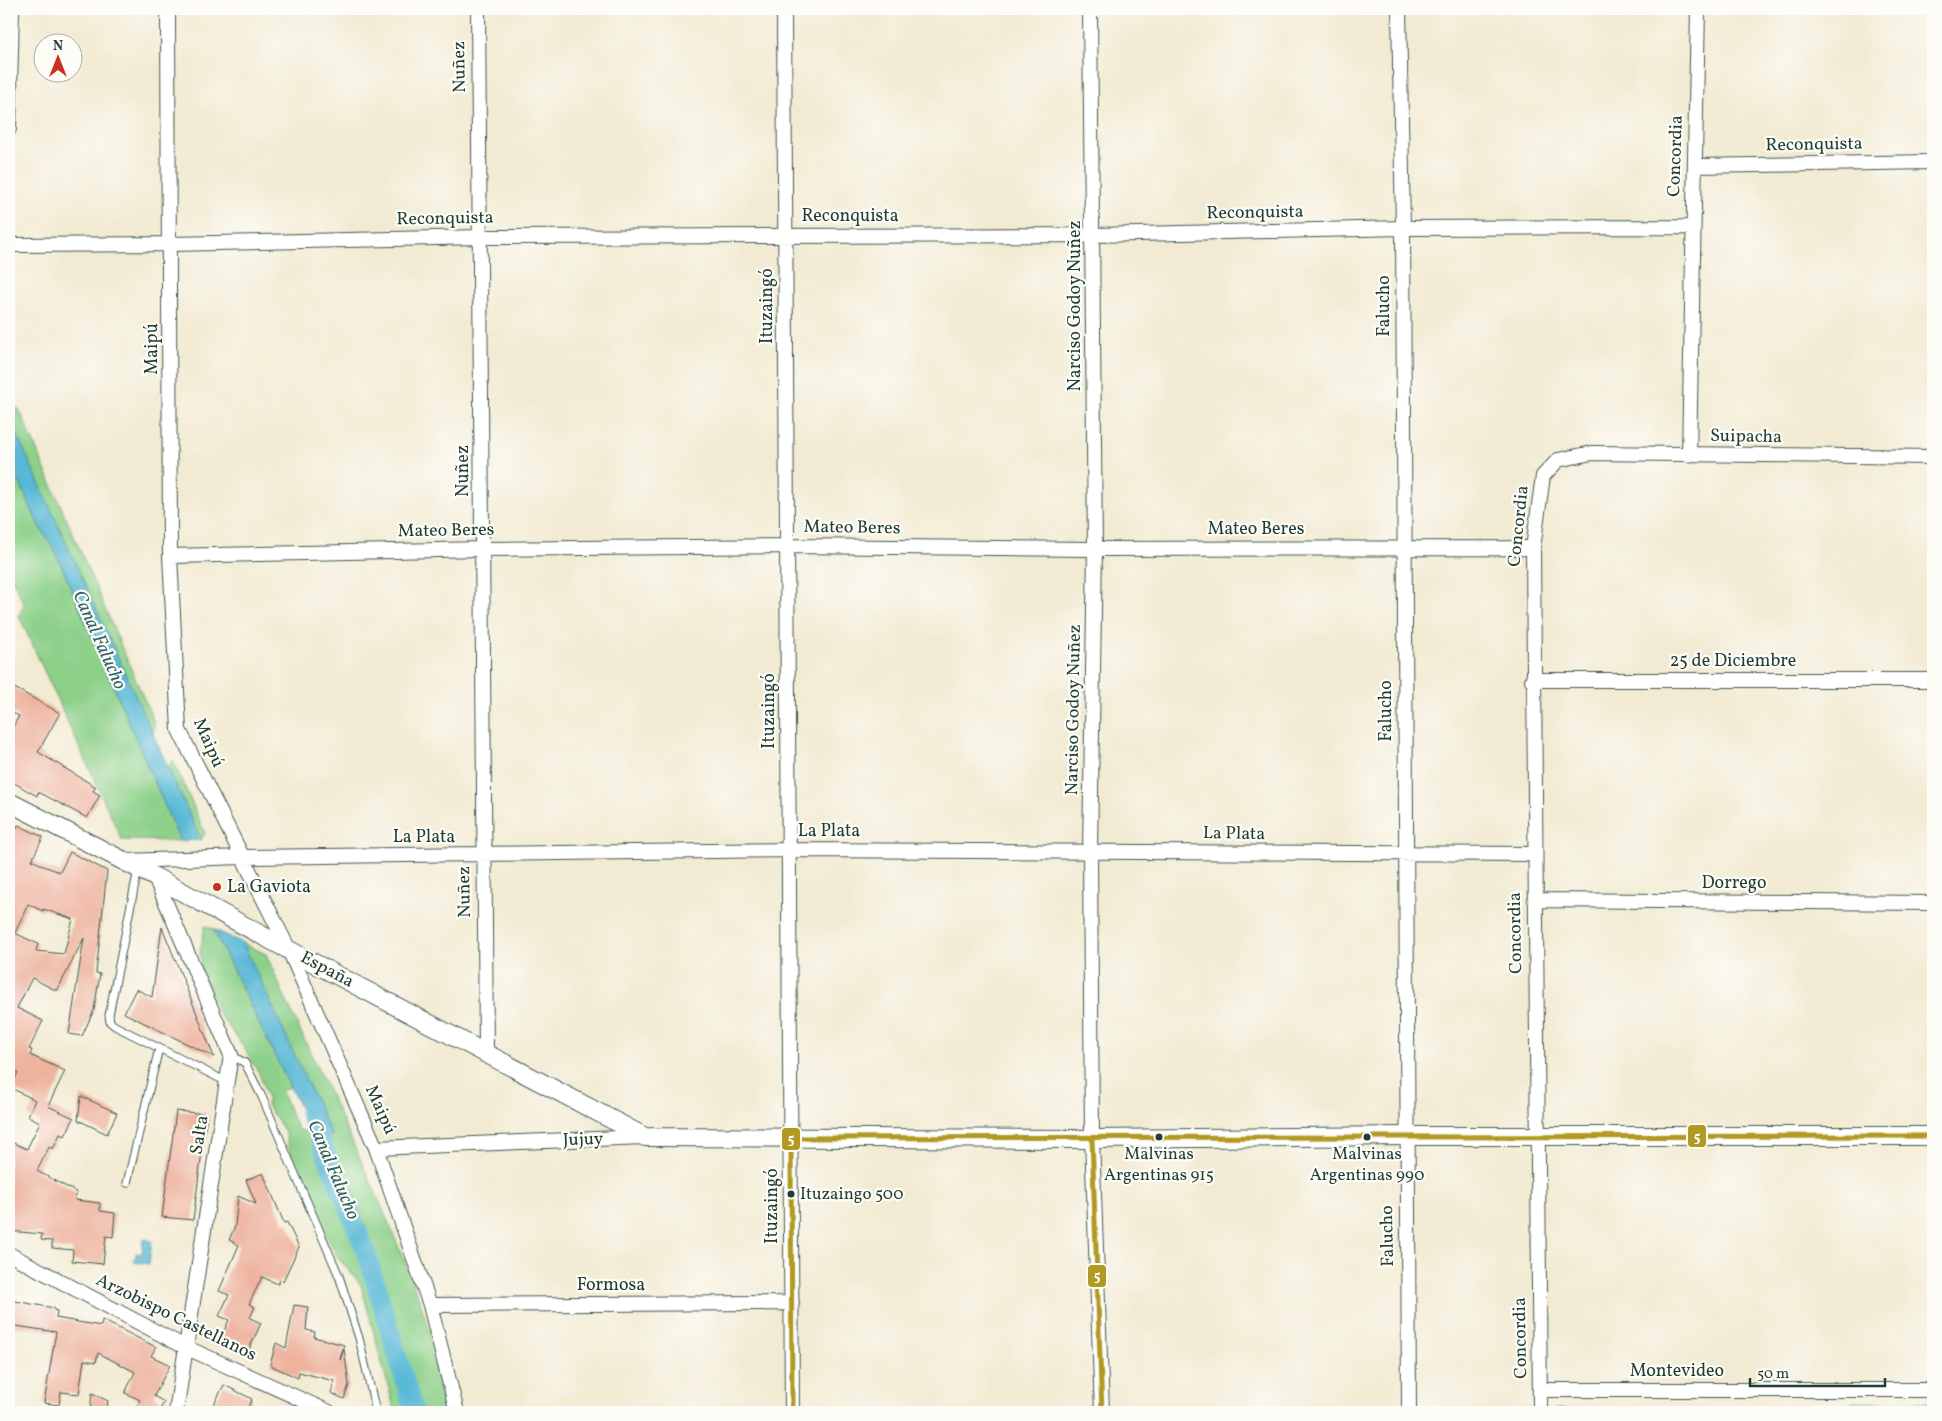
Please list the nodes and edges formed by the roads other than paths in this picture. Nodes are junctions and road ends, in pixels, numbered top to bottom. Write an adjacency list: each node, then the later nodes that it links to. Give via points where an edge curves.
1 (12, 9): 8 (street)
2 (168, 9): 16 (street, Maipú)
3 (478, 9): 15 (street, Nuñez)
4 (784, 9): 13 (street, Ituzaingó)
5 (1090, 9): 14 (street, Narciso Godoy Nuñez)
6 (1399, 9): 12 (street, Falucho)
7 (1698, 9): 10 (street, Concordia)
8 (9, 129)
9 (1933, 162): 10 (street, Reconquista)
10 (1695, 166): 11 (street, Concordia)
11 (1692, 227): 12 (street, Reconquista); 18 (street, Concordia)
12 (1403, 228): 14 (street, Reconquista); 22 (street, Falucho)
13 (786, 235): 14 (street, Reconquista); 15 (street, Reconquista); 21 (street, Ituzaingó)
14 (1094, 235): 25 (street, Narciso Godoy Nuñez)
15 (481, 237): 16 (street, Reconquista); 24 (street, Nuñez)
16 (171, 244): 17 (street, Reconquista); 26 (street, Maipú)
17 (9, 245)
18 (1690, 455): 19 (street, Suipacha); 20 (street, Suipacha, via 1592,453)
19 (1933, 457)
20 (1558, 460): 23 (street, Concordia, via 1543,476)
21 (787, 546): 24 (street, Mateo Beres); 25 (street, Mateo Beres); 30 (street, Ituzaingó)
22 (1404, 547): 23 (street, Mateo Beres); 25 (street, Mateo Beres); 34 (street, Falucho)
23 (1533, 548): 27 (street, Concordia)
24 (482, 549): 26 (street, Mateo Beres); 33 (street, Nuñez)
25 (1095, 549): 31 (street, Narciso Godoy Nuñez)
26 (170, 556): 35 (street, Maipú, via 178,730)
27 (1532, 680): 28 (street, 25 de Diciembre); 32 (street, Concordia)
28 (1933, 680)
29 (9, 802): 36 (street, España)
30 (789, 850): 31 (street, La Plata); 33 (street, La Plata); 49 (street, Ituzaingó)
31 (1090, 852): 34 (street, La Plata); 50 (street, Narciso Godoy Nuñez)
32 (1534, 854): 34 (street, La Plata); 38 (street, Concordia)
33 (483, 855): 35 (street, La Plata); 42 (street, Nuñez)
34 (1405, 855): 45 (street, Falucho)
35 (243, 857): 36 (street, La Plata); 40 (street, Maipú)
36 (131, 865): 37 (street, España); 41 (lane, via 110,1022)
37 (155, 877): 40 (street, España); 43 (street)
38 (1535, 900): 39 (street, Dorrego); 46 (street, Concordia)
39 (1933, 903)
40 (288, 950): 42 (street, España); 51 (street, Maipú)
41 (159, 1048): 44 (lane); 52 (lane)
42 (486, 1054): 48 (street, España)
43 (231, 1055): 44 (street, Salta); 61 (lane, via 245,1063 262,1097 339,1276 359,1338)
44 (227, 1082): 56 (street, Salta)
45 (1406, 1136): 46 (street, Jujuy); 50 (street, Jujuy); 65 (street, Falucho)
46 (1537, 1136): 47 (street, Jujuy); 57 (street, Concordia)
47 (1933, 1136)
48 (645, 1138): 49 (street, Jujuy); 51 (street, Jujuy)
49 (791, 1138): 50 (street, Jujuy); 54 (street, Ituzaingó)
50 (1092, 1139): 64 (street, Narciso Godoy Nuñez)
51 (376, 1148): 55 (street, Maipú)
52 (127, 1183)
53 (9, 1254): 56 (street, Arzobispo Castellanos)
54 (792, 1303): 55 (street, Formosa); 63 (street, Ituzaingó)
55 (430, 1305): 62 (street, Maipú)
56 (186, 1347): 59 (street, Salta); 60 (street, Arzobispo Castellanos)
57 (1540, 1390): 58 (street, Montevideo); 66 (street, Concordia)
58 (1933, 1390)
59 (176, 1412)
60 (329, 1412)
61 (376, 1412)
62 (457, 1412)
63 (792, 1412)
64 (1102, 1412)
65 (1409, 1412)
66 (1540, 1412)

